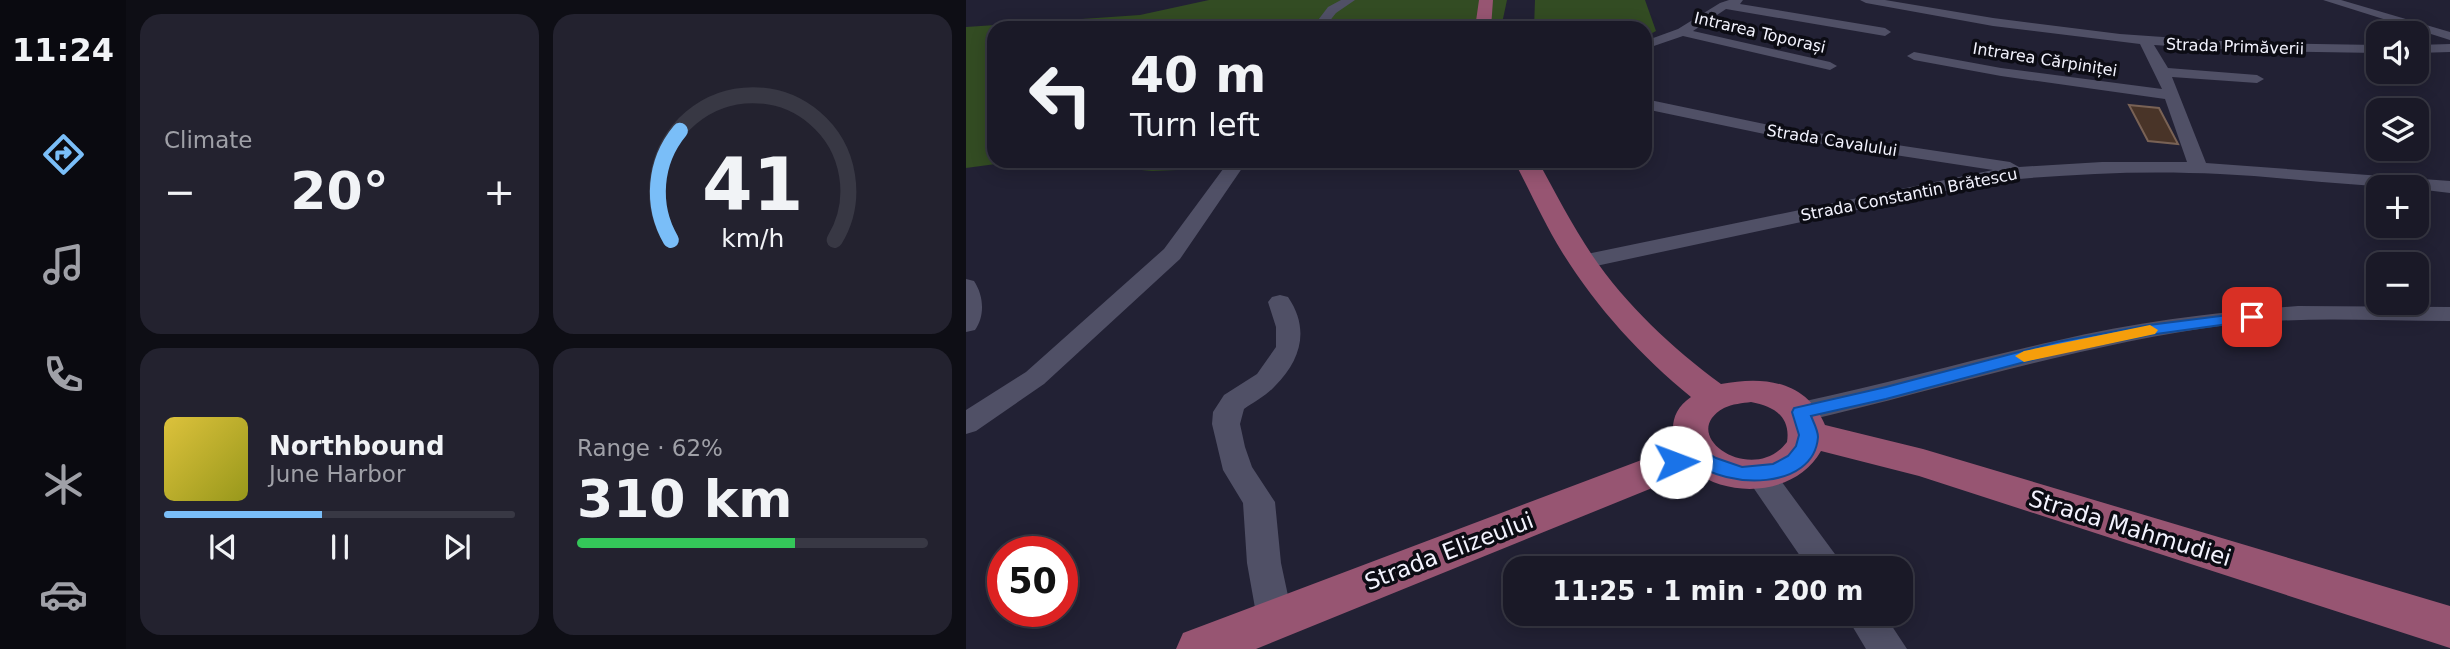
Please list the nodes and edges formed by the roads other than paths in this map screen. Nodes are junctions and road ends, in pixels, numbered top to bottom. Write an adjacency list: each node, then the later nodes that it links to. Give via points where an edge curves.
1 (1349, 0): 7 (street, via 1332,9)
2 (1486, 0): 8 (main road)
3 (1742, 0): 6 (street)
4 (1866, 0): 12 (street, via 1994,23)
5 (2329, 0): 11 (street)
6 (1724, 5): 9 (street); 10 (street)
7 (1323, 21)
8 (1484, 21)
9 (1682, 32): 13 (street); 18 (street, Intrarea Toporași)
10 (1885, 32)
11 (2450, 36)
12 (2146, 42): 15 (street, Strada Primăverii); 19 (street, Strada Primăverii)
13 (1652, 43)
14 (2450, 48): 16 (street)
15 (2366, 49)
16 (2429, 49)
17 (1914, 56): 21 (street, Intrarea Cărpiniței)
18 (1830, 66)
19 (2163, 72): 20 (street); 21 (street, Strada Primăverii)
20 (2257, 79)
21 (2172, 95): 25 (street, Strada Primăverii)
22 (1652, 105): 26 (street, Strada Cavalului, via 1784,133 2002,164)
23 (1233, 168): 34 (street, via 1172,254 1035,378)
24 (1530, 168): 28 (main road)
25 (2199, 169): 26 (street, Strada Constantin Brătescu); 27 (street, Strada Constantin Brătescu)
26 (2020, 172): 28 (street, Strada Constantin Brătescu)
27 (2450, 187)
28 (1582, 262): 33 (main road, via 1626,320)
29 (966, 286): 32 (street, via 971,304)
30 (1280, 302): 39 (street, via 1289,347 1266,380 1234,402 1227,411 1226,424 1238,470 1259,502)
31 (2450, 314): 35 (street, via 2298,313 2149,330 2057,348 1886,393)
32 (966, 325)
33 (1714, 397): 35 (main road, via 1742,391 1771,393 1788,401); 36 (main road, via 1701,405 1688,428)
34 (966, 424)
35 (1805, 424): 37 (main road, via 1805,449 1794,461); 41 (main road, Strada Mahmudiei)
36 (1698, 454): 37 (main road, via 1724,471); 39 (main road, Strada Elizeului)
37 (1759, 474): 38 (street)
38 (1819, 556)
39 (1275, 620): 42 (main road, Strada Elizeului)
40 (1872, 626): 43 (street)
41 (2450, 628)
42 (1200, 649)
43 (1888, 649)

